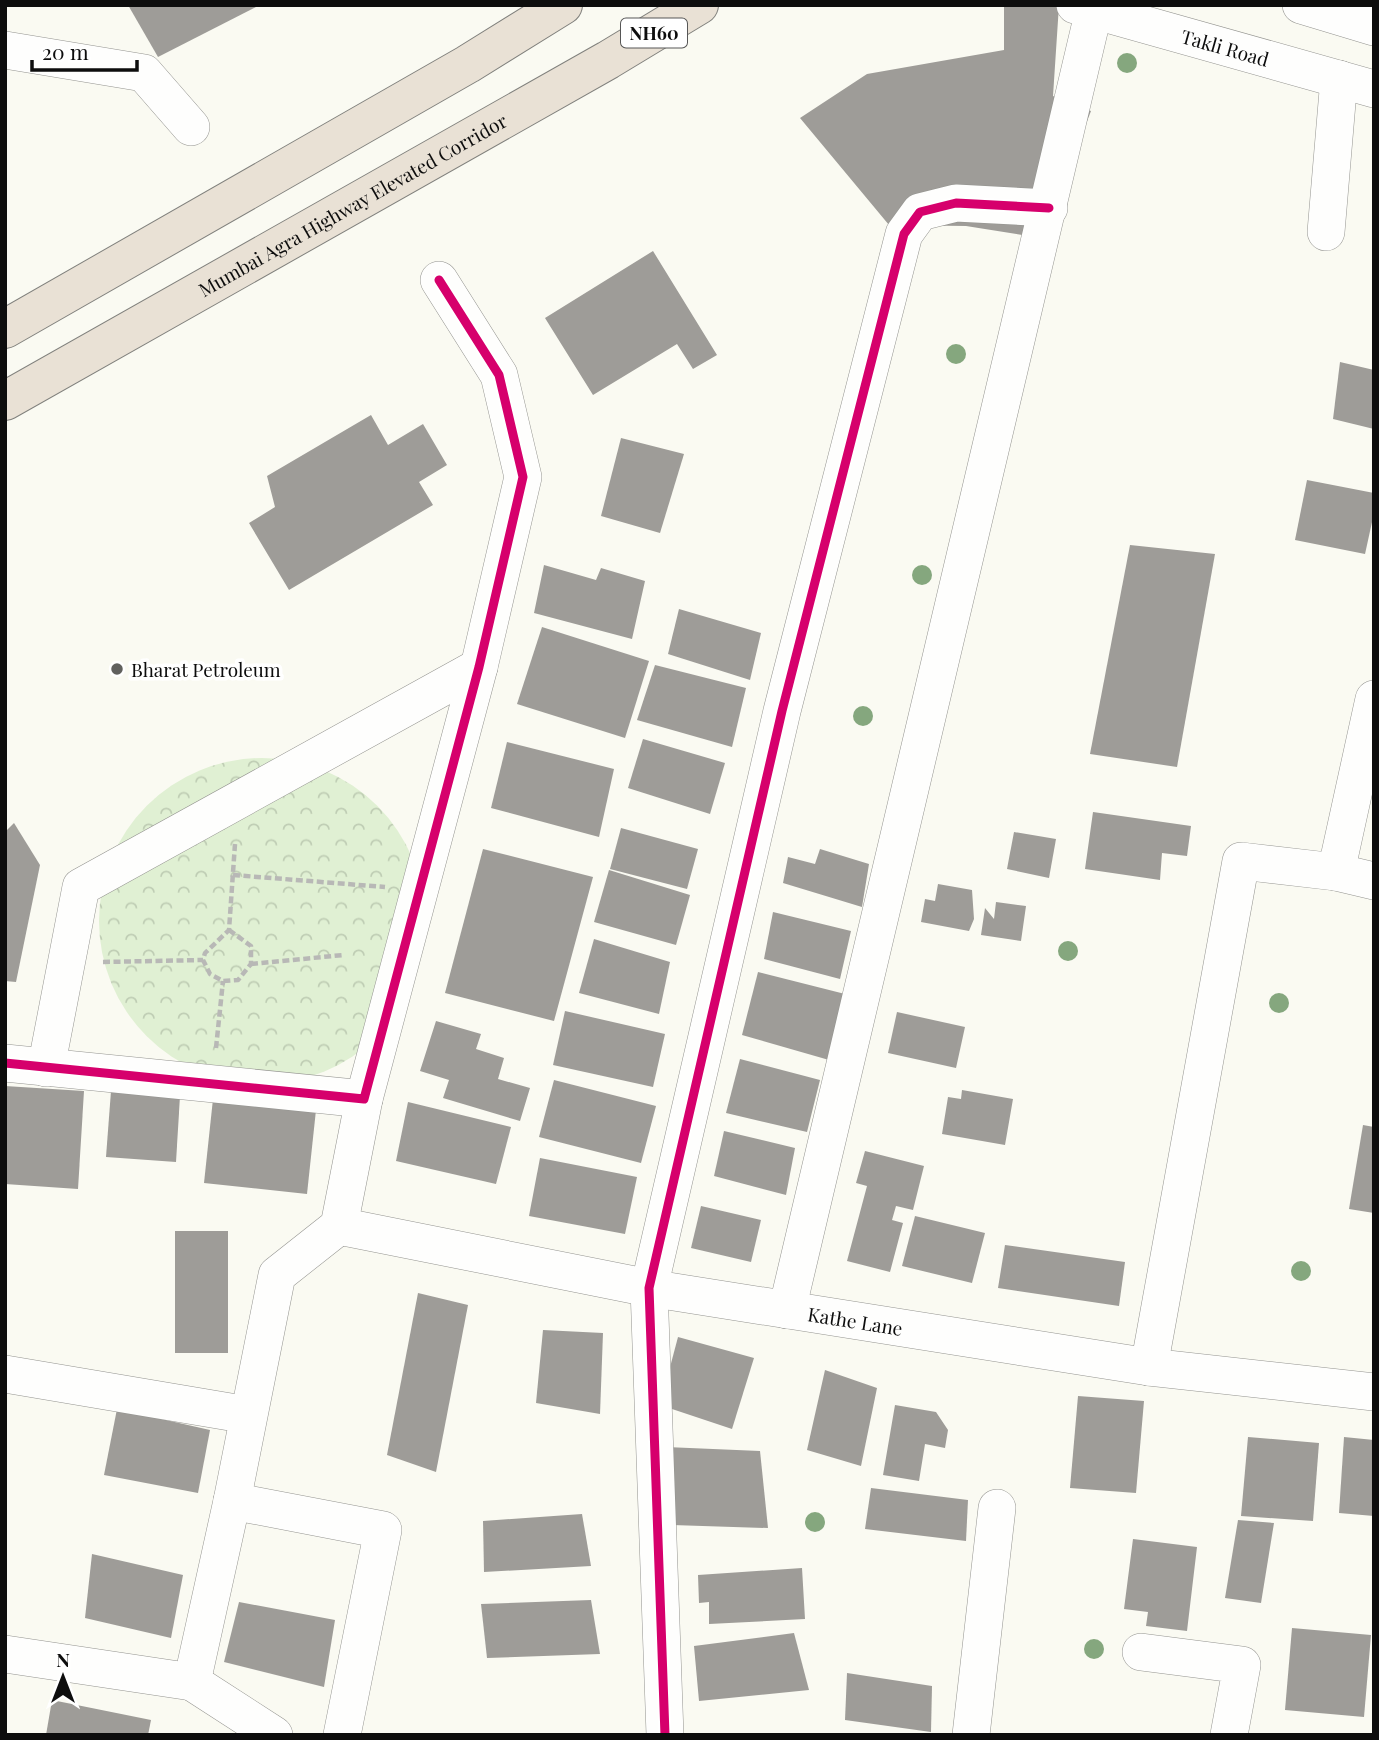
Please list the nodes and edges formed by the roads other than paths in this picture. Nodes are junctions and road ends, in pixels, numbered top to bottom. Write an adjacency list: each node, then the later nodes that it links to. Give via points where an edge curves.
1 (563, 5): 13 (highway, via 457,71)
2 (699, 5): 14 (highway, Mumbai Agra Highway Elevated Corridor / NH60)
3 (1301, 5): 5 (street)
4 (1090, 7): 7 (street, Takli Road); 10 (street)
5 (1374, 27)
6 (5, 50): 9 (street, via 144,72)
7 (1339, 79): 8 (street, Takli Road); 11 (street)
8 (1374, 89)
9 (191, 127)
10 (1049, 208): 23 (street, via 957,203 920,212 904,234 782,711); 24 (street)
11 (1325, 232)
12 (439, 280): 15 (street, via 499,375 523,477)
13 (5, 329)
14 (5, 401)
15 (479, 667): 20 (street, via 81,887); 21 (street)
16 (1374, 699): 17 (street)
17 (1336, 872): 18 (street); 25 (street, via 1241,862)
18 (1374, 881)
19 (5, 1063): 20 (street)
20 (46, 1068): 21 (street)
21 (364, 1099): 22 (street)
22 (339, 1226): 23 (street, Kathe Lane); 28 (street, via 276,1275)
23 (649, 1288): 24 (street, Kathe Lane); 36 (street)
24 (787, 1310): 25 (street, Kathe Lane)
25 (1149, 1367): 27 (street, Kathe Lane)
26 (5, 1374): 28 (street)
27 (1374, 1392)
28 (248, 1415): 29 (street)
29 (232, 1501): 33 (street); 35 (street, via 383,1530)
30 (997, 1508): 37 (street)
31 (1141, 1652): 38 (street, via 1242,1665)
32 (5, 1654): 33 (street)
33 (192, 1682): 34 (street)
34 (274, 1735)
35 (342, 1735)
36 (665, 1735)
37 (971, 1735)
38 (1229, 1735)

